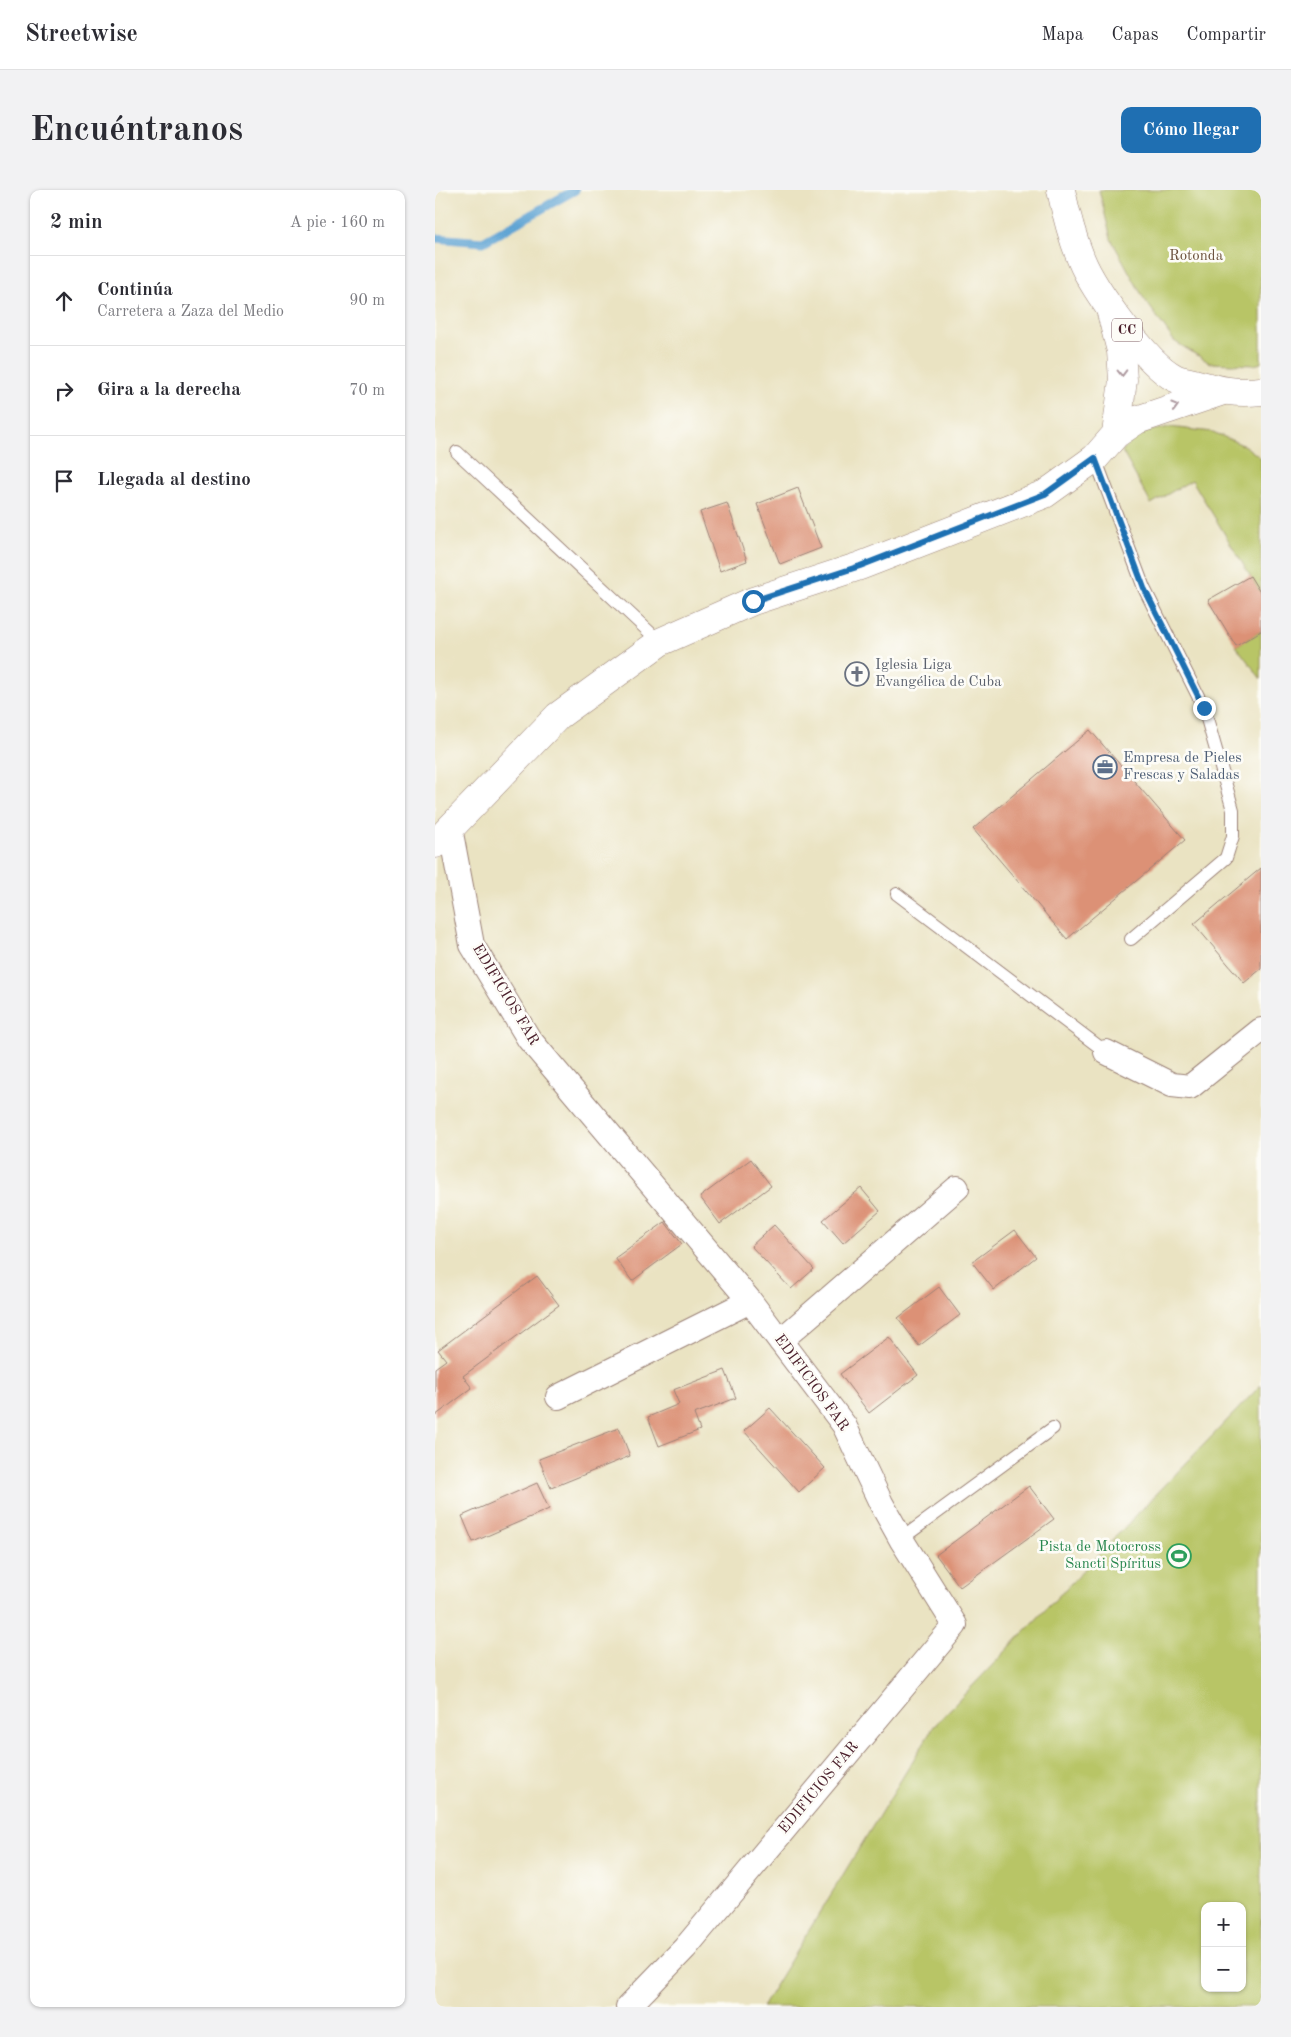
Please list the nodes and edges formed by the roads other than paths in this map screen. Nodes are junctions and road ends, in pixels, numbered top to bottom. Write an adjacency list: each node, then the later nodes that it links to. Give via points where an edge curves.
1 (1061, 190): 2 (main road, CC, via 1067,222 1082,261)
2 (1110, 309): 3 (main road, CC, via 1145,353 1175,378); 4 (main road, one-way to 4, via 1121,351 1123,380)
3 (1246, 395): 4 (main road, one-way to 3, via 1150,414)
4 (1116, 434): 6 (main road)
5 (457, 452): 7 (lane)
6 (1095, 458): 7 (main road, via 1045,494 860,566 753,601); 10 (lane, via 1144,588 1204,708 1233,810 1233,836 1226,858)
7 (660, 642): 8 (main road, via 558,716)
8 (443, 836): 14 (street, EDIFICIOS FAR, via 472,945 529,1039)
9 (897, 894): 12 (lane)
10 (1131, 939)
11 (1261, 1030): 12 (street, via 1190,1087 1172,1085)
12 (1106, 1052)
13 (957, 1188): 15 (street)
14 (750, 1301): 15 (street, EDIFICIOS FAR); 16 (street)
15 (780, 1341): 18 (street, EDIFICIOS FAR, via 844,1424)
16 (559, 1397)
17 (1053, 1428): 18 (lane)
18 (901, 1539): 19 (street, EDIFICIOS FAR, via 955,1625 685,1948)
19 (628, 2007)

